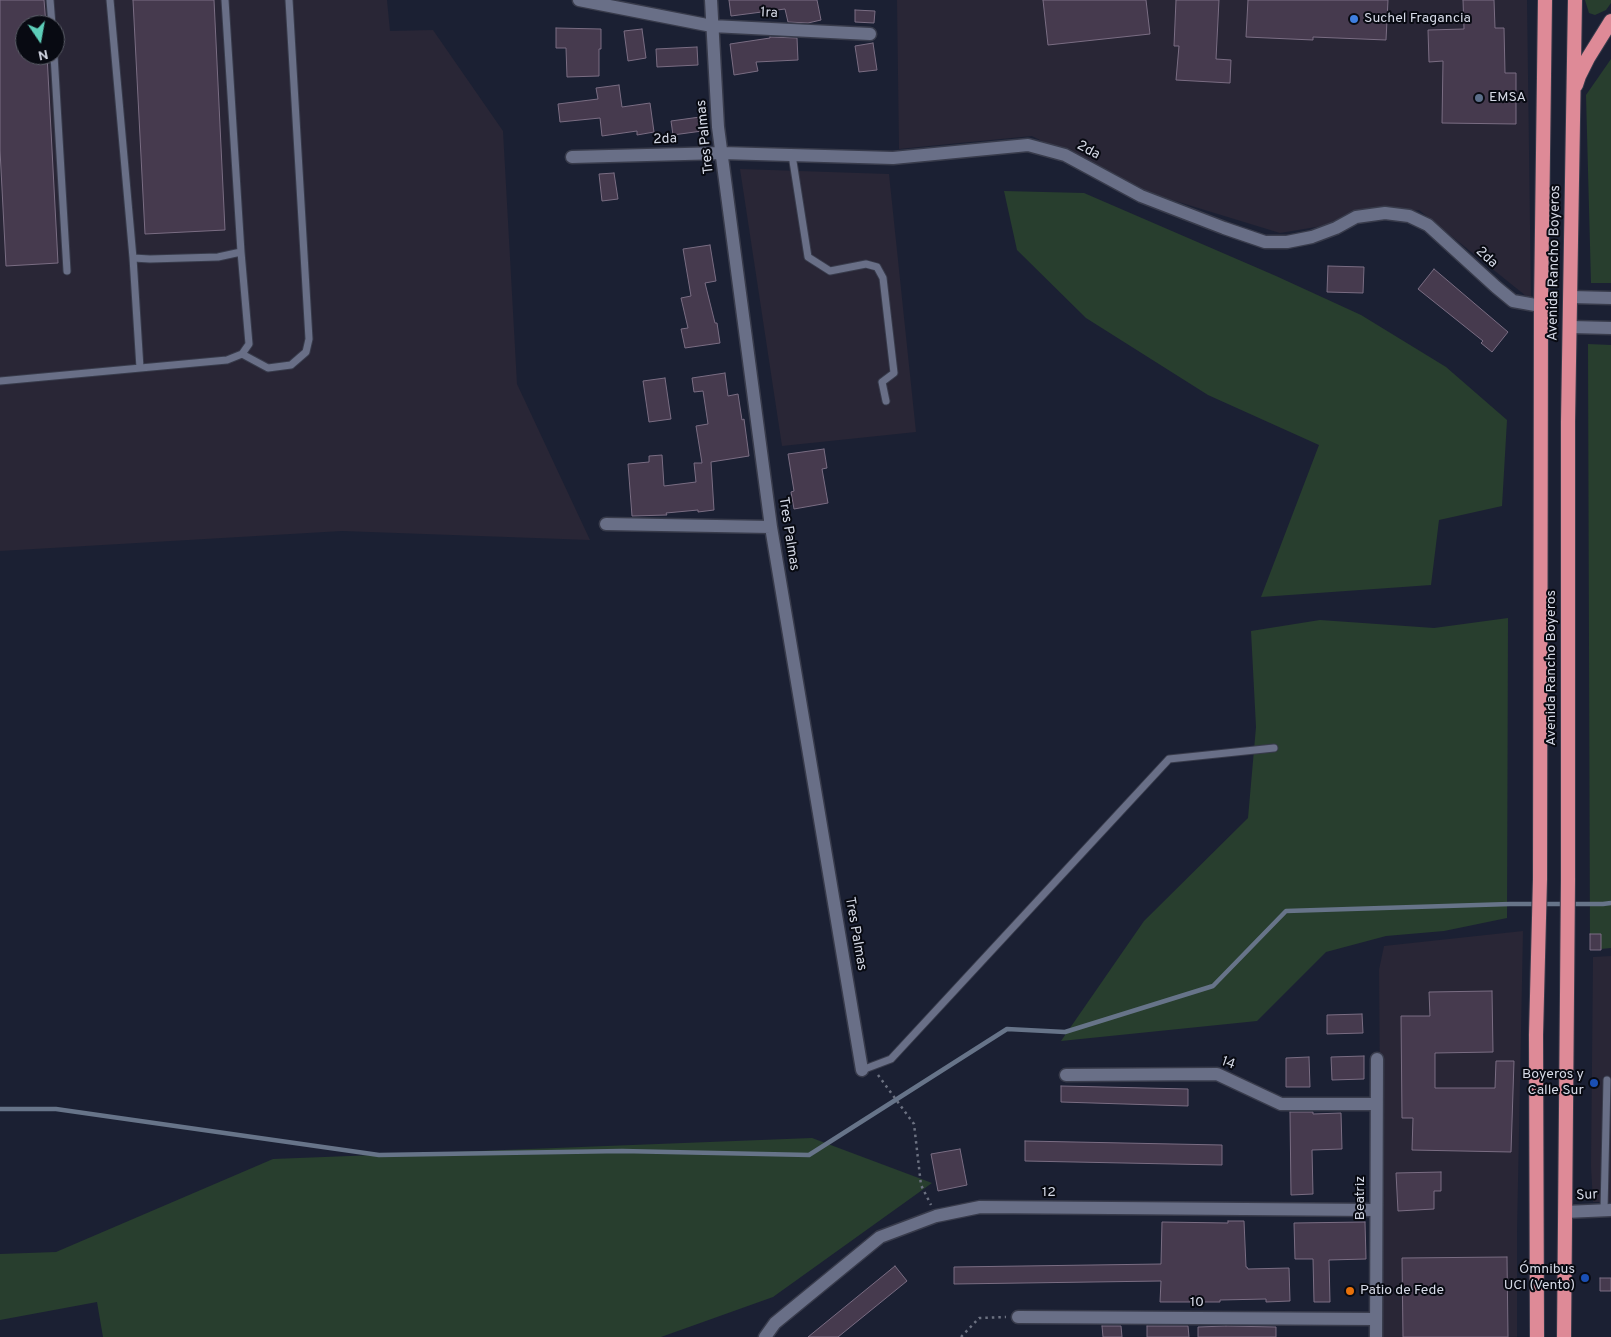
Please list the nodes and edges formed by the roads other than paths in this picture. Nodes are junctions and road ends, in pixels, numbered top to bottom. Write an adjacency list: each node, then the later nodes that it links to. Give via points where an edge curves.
1 (50, 0): 9 (lane)
2 (110, 0): 19 (lane)
3 (225, 0): 18 (lane)
4 (289, 0): 26 (lane, via 309,339 306,352 291,365 268,368)
5 (579, 0): 11 (street, 1ra)
6 (711, 0): 11 (street, Tres Palmas)
7 (1545, 0): 23 (highway, Avenida Rancho Boyeros)
8 (1575, 0): 14 (highway, Avenida Rancho Boyeros)
9 (51, 15)
10 (1611, 21): 14 (highway, via 1579,76)
11 (712, 26): 12 (street, 1ra); 15 (street, Tres Palmas)
12 (870, 34)
13 (55, 65): 20 (lane)
14 (1573, 98): 21 (highway, Avenida Rancho Boyeros)
15 (722, 153): 16 (street, 2da); 17 (street, 2da); 31 (street, Tres Palmas)
16 (792, 155): 23 (street, 2da, via 893,158 1028,145 1065,155 1141,196 1265,242 1312,237 1356,217 1385,213 1409,216 1428,225 1513,302); 29 (lane, via 808,257 830,272 866,264 877,267 883,278 894,373 882,382)
17 (572, 157)
18 (242, 252): 19 (lane, via 218,256); 26 (lane, via 249,344)
19 (134, 258): 27 (lane)
20 (67, 271)
21 (1571, 297): 22 (street); 24 (highway, Avenida Rancho Boyeros)
22 (1611, 298)
23 (1541, 306): 45 (highway, Avenida Rancho Boyeros)
24 (1571, 327): 25 (street); 40 (highway, Avenida Rancho Boyeros)
25 (1611, 328)
26 (242, 354): 27 (lane, via 227,360)
27 (140, 368): 28 (lane)
28 (0, 381)
29 (886, 401)
30 (606, 524): 31 (street)
31 (771, 527): 34 (street, Tres Palmas)
32 (1274, 748): 34 (lane, via 1169,759 891,1059)
33 (1377, 1059): 37 (street, Beatriz)
34 (867, 1068)
35 (1066, 1075): 37 (street, 14, via 1217,1074 1281,1104)
36 (1607, 1080): 39 (lane)
37 (1376, 1104): 38 (street, Beatriz)
38 (1376, 1210): 42 (street, Beatriz); 43 (street, 12, via 980,1207 936,1216 880,1237 775,1323)
39 (1608, 1210): 40 (street, Sur)
40 (1564, 1212): 46 (highway, Avenida Rancho Boyeros)
41 (1018, 1317): 42 (street, 10)
42 (1376, 1319): 44 (street, Beatriz)
43 (766, 1337)
44 (1376, 1337)
45 (1537, 1337)
46 (1564, 1337)

